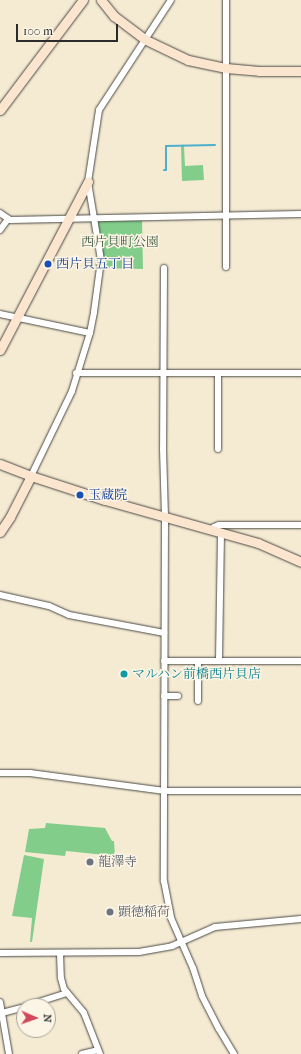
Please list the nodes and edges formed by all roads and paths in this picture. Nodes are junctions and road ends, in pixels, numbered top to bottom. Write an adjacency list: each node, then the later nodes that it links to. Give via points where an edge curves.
1 (83, 0): 8 (street)
2 (101, 0): 5 (street, via 114,16)
3 (171, 0): 5 (street)
4 (226, 0): 6 (street)
5 (144, 39): 6 (street, via 188,60); 9 (street, via 99,110)
6 (226, 68): 7 (street); 12 (street)
7 (301, 71)
8 (0, 110)
9 (88, 182): 13 (street); 15 (street)
10 (0, 213): 14 (street)
11 (301, 214): 12 (street)
12 (226, 215): 15 (street); 17 (street)
13 (70, 218): 14 (street); 15 (street); 20 (street)
14 (8, 219): 16 (street)
15 (93, 219): 21 (street, via 101,260)
16 (0, 230)
17 (226, 267)
18 (164, 268): 24 (street)
19 (0, 314): 20 (street)
20 (17, 318): 21 (street); 22 (street)
21 (90, 333): 23 (street)
22 (0, 350)
23 (76, 372): 24 (street); 29 (street, via 72,391)
24 (164, 373): 25 (street); 30 (street)
25 (218, 373): 26 (street); 27 (street)
26 (301, 373)
27 (218, 449)
28 (0, 464): 29 (street)
29 (31, 476): 30 (street); 32 (street)
30 (165, 516): 33 (street); 36 (street)
31 (301, 526): 33 (street, via 219,525 214,527)
32 (0, 532)
33 (217, 532): 34 (street, via 258,543); 37 (street)
34 (301, 562)
35 (0, 595): 36 (street, via 49,606 69,615)
36 (164, 633): 38 (street)
37 (219, 660): 39 (street); 40 (street)
38 (164, 661): 39 (street); 41 (street)
39 (198, 661): 43 (street)
40 (301, 661)
41 (164, 696): 42 (street); 45 (street)
42 (178, 696)
43 (198, 701)
44 (0, 773): 45 (street, via 30,773)
45 (165, 791): 46 (street); 48 (street, via 164,888 171,918)
46 (301, 791)
47 (301, 920): 48 (street, via 215,927)
48 (182, 942): 50 (street, via 139,952); 59 (street, via 202,996)
49 (0, 953): 50 (street)
50 (60, 953): 51 (street, via 62,984)
51 (67, 993): 52 (street); 56 (street, via 84,1013)
52 (51, 998)
53 (0, 1002): 55 (street)
54 (16, 1009): 55 (street)
55 (2, 1013): 57 (street)
56 (99, 1052): 58 (street)
57 (9, 1054)
58 (82, 1054)
59 (234, 1054)

